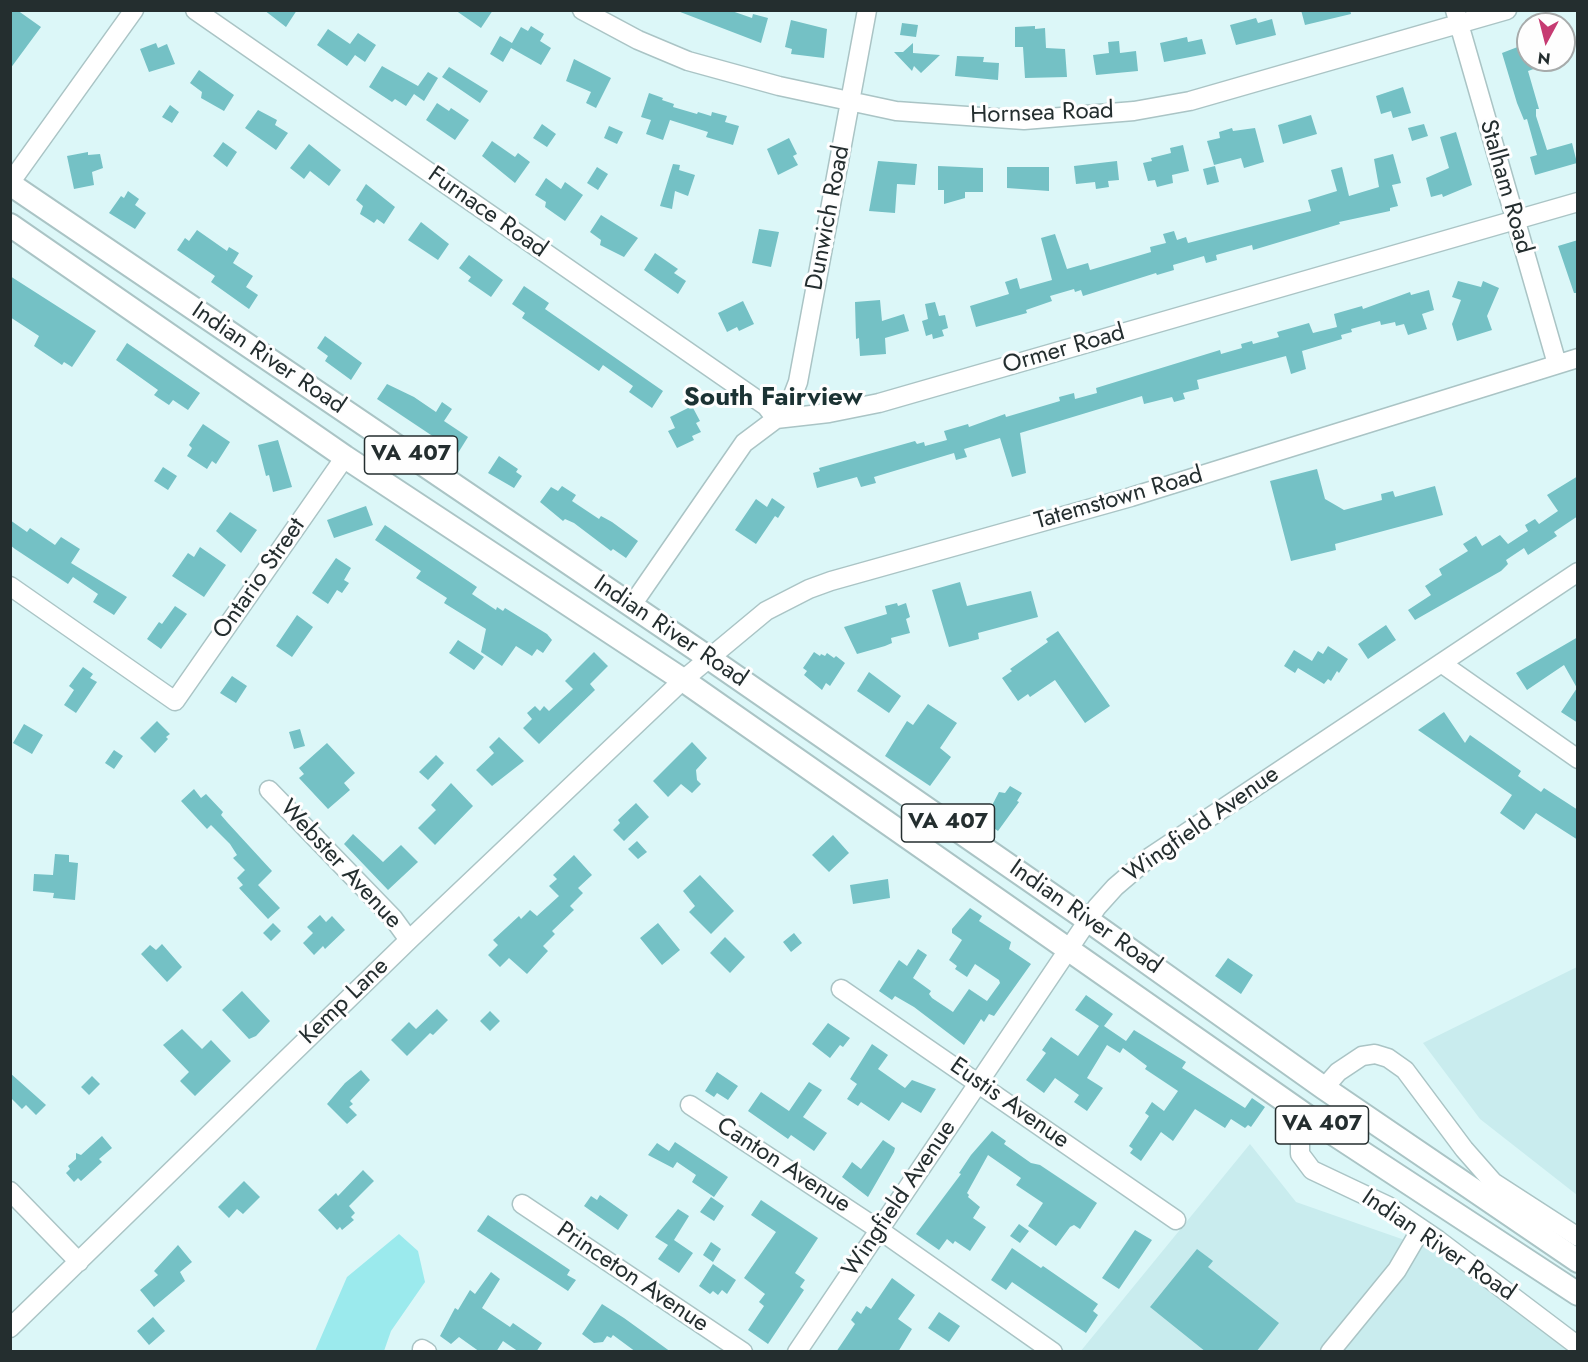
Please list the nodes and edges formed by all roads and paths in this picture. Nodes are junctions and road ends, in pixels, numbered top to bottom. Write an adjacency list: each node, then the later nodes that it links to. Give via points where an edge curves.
1 (134, 10): 8 (street)
2 (195, 10): 14 (street, Furnace Road, via 766,406)
3 (582, 10): 7 (street, Hornsea Road, via 688,61)
4 (867, 10): 7 (street, Dunwich Road)
5 (1507, 10): 6 (street, Hornsea Road)
6 (1456, 17): 7 (street, Hornsea Road, via 1256,84 1134,111 1024,120 896,111); 10 (street, Stalham Road)
7 (850, 102): 14 (street, Dunwich Road, via 798,382)
8 (10, 184): 18 (main road, Indian River Road / VA 407)
9 (1578, 202): 10 (street, Ormer Road)
10 (1515, 221): 13 (street, Stalham Road); 14 (street, Ormer Road, via 879,403)
11 (10, 225): 15 (main road, Indian River Road / VA 407)
12 (1578, 358): 13 (street, Tatemstown Road)
13 (1557, 364): 19 (street, Tatemstown Road, via 1131,497 831,581 766,611)
14 (776, 419): 18 (street, via 744,443)
15 (345, 457): 17 (street, Ontario Street, via 175,701); 21 (main road, Indian River Road / VA 407)
16 (1578, 572): 20 (street, Wingfield Avenue)
17 (10, 586)
18 (632, 605): 19 (main road, Indian River Road / VA 407)
19 (710, 658): 21 (street, Tatemstown Road); 24 (main road, Indian River Road / VA 407)
20 (1441, 663): 22 (street); 24 (street, Wingfield Avenue, via 1150,857 1115,887)
21 (683, 680): 25 (street, Kemp Lane); 26 (main road, Indian River Road / VA 407)
22 (1578, 759)
23 (270, 790): 25 (street, Webster Avenue, via 393,918)
24 (1089, 921): 26 (street, Wingfield Avenue); 29 (main road, Indian River Road / VA 407)
25 (409, 940): 39 (street, Kemp Lane)
26 (1071, 949): 28 (street, Wingfield Avenue); 31 (main road, Indian River Road / VA 407)
27 (841, 988): 28 (street, Eustis Avenue)
28 (979, 1083): 34 (street, Eustis Avenue); 35 (street, Wingfield Avenue)
29 (1324, 1089): 37 (street, via 1338,1072 1362,1056 1388,1058 1405,1070 1493,1182); 38 (main road, Indian River Road / VA 407)
30 (690, 1105): 35 (street, Canton Avenue)
31 (1308, 1116): 36 (street, Indian River Road, via 1300,1154 1312,1170 1366,1194); 40 (main road, Indian River Road / VA 407)
32 (10, 1191): 39 (street)
33 (522, 1204): 43 (street, Princeton Avenue)
34 (1176, 1220)
35 (878, 1229): 44 (street, Wingfield Avenue); 45 (street, Canton Avenue)
36 (1421, 1229): 42 (street, Indian River Road); 46 (street, via 1397,1270)
37 (1578, 1237)
38 (1578, 1261)
39 (79, 1262): 41 (street, Kemp Lane)
40 (1578, 1294)
41 (10, 1328)
42 (1578, 1346)
43 (743, 1352)
44 (797, 1352)
45 (1053, 1352)
46 (1330, 1352)

